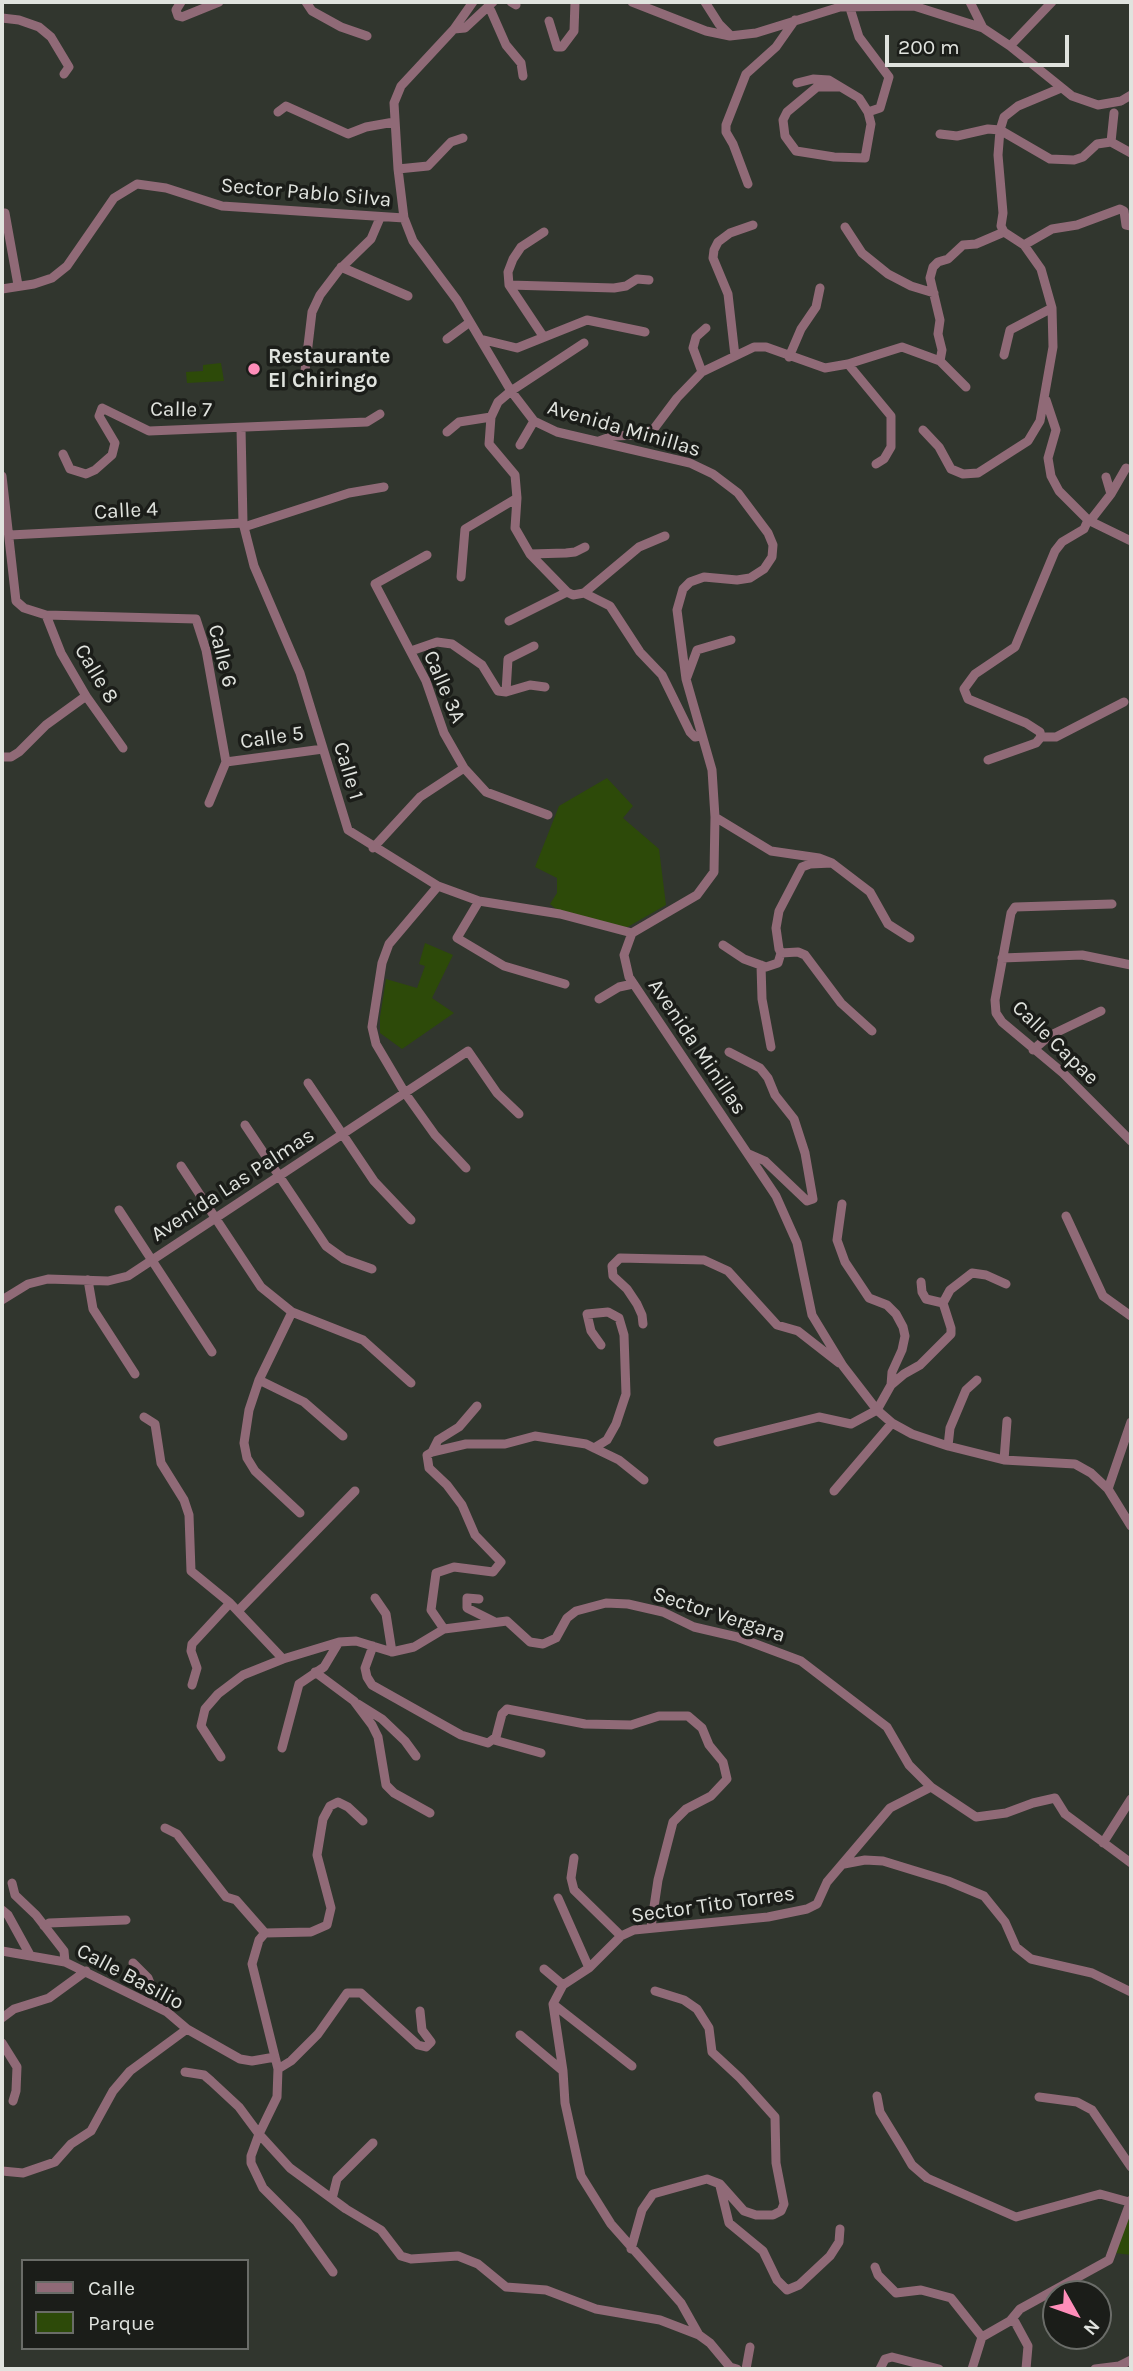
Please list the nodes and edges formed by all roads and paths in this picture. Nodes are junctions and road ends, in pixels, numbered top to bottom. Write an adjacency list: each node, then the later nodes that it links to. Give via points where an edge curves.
1 (181, 2): 2 (street, via 176,10 182,17)
2 (219, 2)
3 (306, 2): 17 (street, via 312,11 341,27)
4 (473, 2): 16 (street, Avenida Minillas)
5 (575, 2): 14 (street, via 574,31 562,47 557,47)
6 (632, 2): 18 (street)
7 (705, 2): 18 (street)
8 (971, 2): 15 (street)
9 (1052, 2): 19 (street)
10 (843, 4): 13 (street); 15 (street, via 914,6); 27 (street, via 859,37 889,77 880,108)
11 (490, 5): 16 (street, via 464,28); 21 (street, via 506,44 521,63)
12 (2, 18): 20 (street, via 39,27 51,37 69,67)
13 (796, 19): 18 (street, via 756,33); 36 (street, via 776,47 746,74 726,125)
14 (549, 21)
15 (983, 28): 19 (street)
16 (454, 29): 29 (street, Avenida Minillas, via 401,86 394,103)
17 (368, 36)
18 (730, 36)
19 (1010, 46): 24 (street)
20 (64, 74)
21 (523, 76)
22 (797, 83): 23 (street, via 829,80)
23 (839, 87): 27 (street, via 859,98); 27 (street, via 817,87 787,112 785,136 796,151 865,158 871,124)
24 (1061, 88): 25 (street, via 1098,105); 30 (street, via 1018,106 1004,117)
25 (1131, 95)
26 (278, 112): 29 (street, via 286,106 348,134)
27 (868, 112)
28 (1114, 113): 33 (street)
29 (394, 122): 35 (street, Avenida Minillas)
30 (1000, 130): 31 (street); 33 (street, via 1050,159 1074,160 1097,144); 44 (street)
31 (940, 134)
32 (463, 138): 35 (street, via 451,142 428,166)
33 (1111, 142): 34 (street)
34 (1131, 153)
35 (398, 169): 39 (street, Avenida Minillas)
36 (748, 184)
37 (5, 213): 48 (street)
38 (380, 218): 39 (street, Sector Pablo Silva); 46 (street, via 371,239); 48 (street, Sector Pablo Silva, via 222,206 137,184 114,198 60,272 34,284)
39 (404, 218): 55 (street, Avenida Minillas, via 413,242)
40 (753, 225): 63 (street, via 730,233 714,250 728,294)
41 (845, 226): 52 (street, via 862,253 888,274)
42 (1131, 226): 45 (street, via 1126,225 1120,209 1052,229)
43 (544, 232): 49 (street, via 521,247 513,259)
44 (1004, 232): 45 (street); 52 (street, via 962,245 938,262 930,278)
45 (1024, 245): 54 (street, via 1041,269)
46 (341, 268): 53 (street); 67 (street, via 312,312)
47 (649, 280): 49 (street, via 614,288)
48 (18, 285): 51 (street, Sector Pablo Silva)
49 (509, 285): 58 (street)
50 (820, 288): 64 (street, via 816,307)
51 (2, 289)
52 (934, 293): 65 (street, via 940,320)
53 (408, 296)
54 (1052, 308): 62 (street, via 1010,330); 71 (street, via 1053,347)
55 (470, 322): 59 (street); 60 (street, Avenida Minillas)
56 (706, 328): 68 (street, via 693,348)
57 (645, 332): 58 (street, via 587,320)
58 (543, 337): 60 (street, via 517,348)
59 (447, 338)
60 (480, 339): 70 (street, Avenida Minillas)
61 (584, 343): 70 (street)
62 (1004, 355)
63 (735, 356): 64 (street, via 766,347); 68 (street)
64 (789, 357): 66 (street, via 825,368)
65 (940, 361): 66 (street, via 902,347); 69 (street)
66 (848, 363): 81 (street, via 891,416 891,447)
67 (305, 371)
68 (702, 372): 78 (street, via 653,430)
69 (966, 387)
70 (511, 391): 73 (street, via 498,402); 74 (street, Avenida Minillas)
71 (1045, 399): 76 (street, via 1040,421 1028,441 978,473 951,469); 88 (street, via 1056,430 1048,458 1051,476 1059,491)
72 (380, 414): 75 (street, Calle 7, via 367,422)
73 (491, 418): 77 (street, via 459,422); 87 (street, via 489,444 515,475)
74 (534, 421): 78 (street, Avenida Minillas); 79 (street)
75 (241, 428): 80 (street, Calle 7, via 149,432 102,408 99,416 115,443 111,455 86,474 69,468); 89 (street, Calle 1)
76 (923, 430)
77 (447, 432)
78 (598, 442): 104 (street, Avenida Minillas, via 690,463 713,474 738,493 773,545 764,569 750,578 704,577 683,589 677,610)
79 (520, 445)
80 (63, 454)
81 (876, 464)
82 (1126, 468): 86 (street)
83 (2, 476): 90 (street)
84 (1106, 477): 86 (street)
85 (383, 487): 89 (street, Calle 4)
86 (1111, 494): 88 (street)
87 (517, 498): 94 (street, via 515,528); 96 (street, via 465,529)
88 (1089, 521): 92 (street); 110 (street, via 1055,551 1015,647 975,674 964,689 968,699 1026,723)
89 (243, 525): 90 (street, Calle 4); 112 (street, Calle 1, via 254,566 300,673)
90 (10, 535): 99 (street, via 16,601)
91 (665, 536): 98 (street, via 639,547)
92 (1131, 541)
93 (584, 547): 94 (street, via 575,552)
94 (530, 554): 97 (street)
95 (427, 555): 103 (street, Calle 3A, via 375,584)
96 (461, 577)
97 (567, 592): 98 (street); 100 (street)
98 (584, 593): 109 (street, via 610,606 640,652 662,675 690,732)
99 (46, 615): 107 (street, Calle 8); 115 (street, Calle 6, via 196,619)
100 (509, 621)
101 (731, 640): 104 (street, via 697,650)
102 (534, 646): 106 (street, via 509,659)
103 (411, 651): 106 (street, via 437,642 452,644 482,665 498,691); 116 (street, Calle 3A, via 444,733)
104 (686, 678): 109 (street, Avenida Minillas)
105 (545, 687): 106 (street, via 530,685)
106 (506, 692)
107 (86, 696): 111 (street, Calle 8); 113 (street, via 19,752)
108 (1124, 702): 110 (street, via 1056,737)
109 (701, 736): 119 (street, Avenida Minillas, via 712,770)
110 (1041, 737): 114 (street, via 1037,743)
111 (123, 748)
112 (323, 749): 115 (street, Calle 5); 120 (street, Calle 1, via 348,830)
113 (2, 757)
114 (988, 760)
115 (226, 762): 117 (street)
116 (464, 768): 118 (street, Calle 3A, via 486,792); 120 (street, via 420,797)
117 (209, 803)
118 (548, 815)
119 (715, 817): 121 (street, via 771,851); 125 (street, Avenida Minillas, via 714,872 707,884 697,895)
120 (373, 848): 122 (street, Calle 1)
121 (832, 863): 126 (street, via 870,892 888,924); 128 (street, via 802,867 779,911 776,929)
122 (438, 886): 123 (street, Calle 1); 141 (street, via 389,944 374,1004 376,1044)
123 (479, 901): 125 (street, Calle 1, via 560,914); 132 (street, via 457,938 504,966)
124 (1112, 904): 129 (street, Calle Capae, via 1015,907)
125 (632, 933): 133 (street, Avenida Minillas, via 624,955)
126 (910, 938)
127 (723, 945): 130 (street)
128 (781, 953): 130 (street, via 773,966); 136 (street, via 805,955 841,1003)
129 (1002, 958): 131 (street, via 1082,955); 138 (street, Calle Capae, via 996,1013)
130 (761, 965): 137 (street)
131 (1131, 965)
132 (565, 984)
133 (633, 984): 134 (street); 146 (street, Avenida Minillas)
134 (599, 999)
135 (1101, 1011): 138 (street, via 1049,1035)
136 (872, 1031)
137 (771, 1047)
138 (1033, 1050): 145 (street, Calle Capae, via 1063,1073)
139 (729, 1052): 146 (street, via 760,1068 794,1119 813,1199 807,1201 765,1161)
140 (308, 1083): 144 (street)
141 (405, 1093): 142 (street, Avenida Las Palmas, via 468,1051 497,1093); 144 (street, Avenida Las Palmas); 148 (street)
142 (519, 1114)
143 (245, 1125): 149 (street)
144 (342, 1134): 149 (street, Avenida Las Palmas); 154 (street, via 374,1181)
145 (1131, 1141)
146 (748, 1153): 167 (street, Avenida Minillas, via 781,1206 797,1243 811,1315)
147 (181, 1166): 153 (street)
148 (466, 1168)
149 (278, 1176): 153 (street, Avenida Las Palmas); 156 (street, via 326,1246 344,1259)
150 (842, 1204): 172 (street, via 837,1240 845,1262 869,1298 887,1305 903,1328)
151 (119, 1210): 155 (street)
152 (1066, 1216): 163 (street, via 1103,1296)
153 (215, 1218): 155 (street, Avenida Las Palmas); 162 (street, via 261,1287)
154 (411, 1220)
155 (151, 1260): 157 (street, Avenida Las Palmas, via 128,1276); 166 (street)
156 (372, 1269)
157 (88, 1280): 160 (street, Avenida Las Palmas, via 48,1279 28,1284); 168 (street, via 93,1309)
158 (921, 1282): 161 (street, via 926,1299)
159 (1006, 1284): 161 (street, via 972,1273 950,1290)
160 (2, 1300)
161 (943, 1303): 172 (street, via 951,1334 920,1365)
162 (292, 1312): 169 (street); 171 (street, via 363,1340)
163 (1131, 1316)
164 (643, 1324): 167 (street, via 638,1304 613,1276 612,1266 620,1258 704,1260 728,1271 777,1325 798,1331)
165 (601, 1345): 182 (street, via 587,1314 608,1312 619,1318 624,1335 626,1394 607,1440)
166 (212, 1352)
167 (843, 1366): 174 (street, Avenida Minillas)
168 (135, 1374)
169 (259, 1380): 179 (street, via 304,1402); 189 (street, via 244,1443 247,1458)
170 (977, 1380): 181 (street, via 966,1390 950,1428)
171 (411, 1383)
172 (891, 1385): 174 (street)
173 (477, 1406): 183 (street, via 459,1427 438,1440)
174 (877, 1410): 178 (street, Avenida Minillas); 180 (street, via 851,1424 819,1418)
175 (144, 1417): 193 (street, via 155,1424 161,1463 189,1515 191,1571)
176 (1007, 1421): 184 (street)
177 (1131, 1422): 186 (street)
178 (892, 1423): 181 (street, Avenida Minillas); 188 (street)
179 (343, 1436)
180 (718, 1442)
181 (948, 1446): 184 (street, Avenida Minillas)
182 (594, 1448): 183 (street, via 535,1436); 185 (street, via 620,1460)
183 (432, 1452): 196 (street, via 427,1455 429,1468 447,1485 475,1535 501,1563 493,1573 454,1567 436,1573 430,1610)
184 (1004, 1460): 186 (street, Avenida Minillas, via 1075,1464)
185 (644, 1480)
186 (1108, 1489): 190 (street, Avenida Minillas)
187 (355, 1491): 194 (street)
188 (834, 1491)
189 (300, 1513)
190 (1131, 1526)
191 (376, 1598): 199 (street, via 386,1614)
192 (479, 1599): 195 (street, via 467,1598 467,1608)
193 (230, 1603): 194 (street); 202 (street, via 192,1644 197,1668)
194 (238, 1611): 200 (street)
195 (495, 1622): 196 (street); 209 (street, Sector Vergara, via 507,1621 530,1642 543,1644 556,1638 576,1611 628,1604 801,1661 887,1727 909,1765)
196 (444, 1629): 199 (street, via 414,1647)
197 (339, 1642): 198 (street, via 356,1640); 200 (street); 201 (street)
198 (373, 1646): 199 (street); 204 (street, via 365,1668 372,1685 461,1735 488,1743)
199 (391, 1652)
200 (283, 1659): 208 (street, via 243,1675 205,1709 201,1726)
201 (316, 1672): 203 (street); 205 (street, via 299,1684)
202 (192, 1685)
203 (354, 1701): 207 (street, via 382,1718); 211 (street, via 377,1737 386,1785)
204 (494, 1740): 206 (street); 223 (street, via 507,1709 585,1724 631,1724 659,1716 688,1716 702,1728 723,1762 727,1779 673,1822)
205 (282, 1748)
206 (541, 1753)
207 (416, 1756)
208 (221, 1757)
209 (931, 1787): 214 (street, Sector Vergara, via 976,1817 1055,1798 1065,1814); 217 (street, Sector Tito Torres, via 890,1808)
210 (1131, 1799): 214 (street)
211 (430, 1814)
212 (363, 1821): 224 (street, via 338,1802 323,1819 317,1855 331,1908 327,1926 311,1932)
213 (164, 1828): 224 (street, via 177,1834 226,1896 236,1900)
214 (1103, 1843): 216 (street)
215 (574, 1858): 225 (street, via 570,1878 574,1891)
216 (1131, 1863)
217 (844, 1864): 223 (street, Sector Tito Torres, via 827,1882 817,1904 807,1909 768,1917); 235 (street, via 883,1861 984,1896 1016,1947 1031,1959 1092,1973)
218 (12, 1883): 222 (street, via 15,1895)
219 (558, 1898): 230 (street)
220 (2, 1910): 227 (street)
221 (126, 1920): 222 (street)
222 (44, 1926): 228 (street, via 64,1951)
223 (650, 1927): 225 (street, Sector Tito Torres)
224 (265, 1933): 243 (street, via 252,1964)
225 (621, 1936): 230 (street, Sector Tito Torres)
226 (2, 1951): 227 (street, Calle Basilio)
227 (30, 1955): 228 (street, Calle Basilio)
228 (65, 1962): 232 (street, Calle Basilio)
229 (133, 1963): 238 (street, via 148,1978)
230 (589, 1968): 233 (street, Sector Tito Torres)
231 (544, 1969): 233 (street)
232 (86, 1971): 238 (street, Calle Basilio); 239 (street, via 49,1998 14,2009)
233 (563, 1985): 236 (street, Sector Tito Torres)
234 (655, 1991): 255 (street, via 696,2008 709,2028 712,2052 775,2117 781,2211 756,2215 744,2211)
235 (1131, 1992)
236 (553, 2004): 244 (street); 246 (street)
237 (420, 2011): 245 (street, via 422,2030 431,2042 426,2048 360,1993 347,1993 318,2034)
238 (167, 2012): 240 (street, Calle Basilio)
239 (2, 2018)
240 (187, 2029): 243 (street, Calle Basilio, via 240,2059); 254 (street, via 130,2071 91,2131 55,2162 23,2173)
241 (520, 2035): 246 (street)
242 (2, 2043): 250 (street, via 17,2067)
243 (275, 2057): 245 (street)
244 (632, 2066)
245 (278, 2070): 251 (street, via 277,2097)
246 (563, 2071): 259 (street, via 581,2176)
247 (185, 2073): 251 (street, via 204,2075 239,2107)
248 (877, 2096): 257 (street, via 880,2112 912,2165 927,2178 1016,2217 1100,2194)
249 (1039, 2097): 253 (street, via 1077,2102 1092,2110)
250 (13, 2101)
251 (259, 2134): 256 (street, via 289,2168); 261 (street, via 251,2156 258,2180 297,2222)
252 (373, 2143): 256 (street, via 337,2179)
253 (1131, 2168)
254 (2, 2171)
255 (720, 2184): 258 (street, via 729,2223 763,2251 787,2290 831,2256); 259 (street, via 707,2179 653,2194 642,2210)
256 (332, 2199): 263 (street, via 381,2230 401,2256 458,2256 478,2264 506,2287 547,2290 596,2309 660,2320)
257 (1130, 2201): 262 (street, via 1109,2260 1020,2309)
258 (840, 2229)
259 (631, 2249): 263 (street, via 681,2303)
260 (875, 2267): 264 (street, via 896,2293 920,2290 951,2298)
261 (333, 2272)
262 (1010, 2321): 264 (street); 272 (street, via 1015,2322 1028,2347)
263 (699, 2335): 267 (street)
264 (982, 2337): 271 (street)
265 (750, 2347): 268 (street)
266 (1131, 2360): 273 (street)
267 (737, 2369)
268 (746, 2369)
269 (880, 2369): 270 (street, via 885,2359 892,2357)
270 (939, 2369)
271 (972, 2369)
272 (1026, 2369)
273 (1095, 2369)

